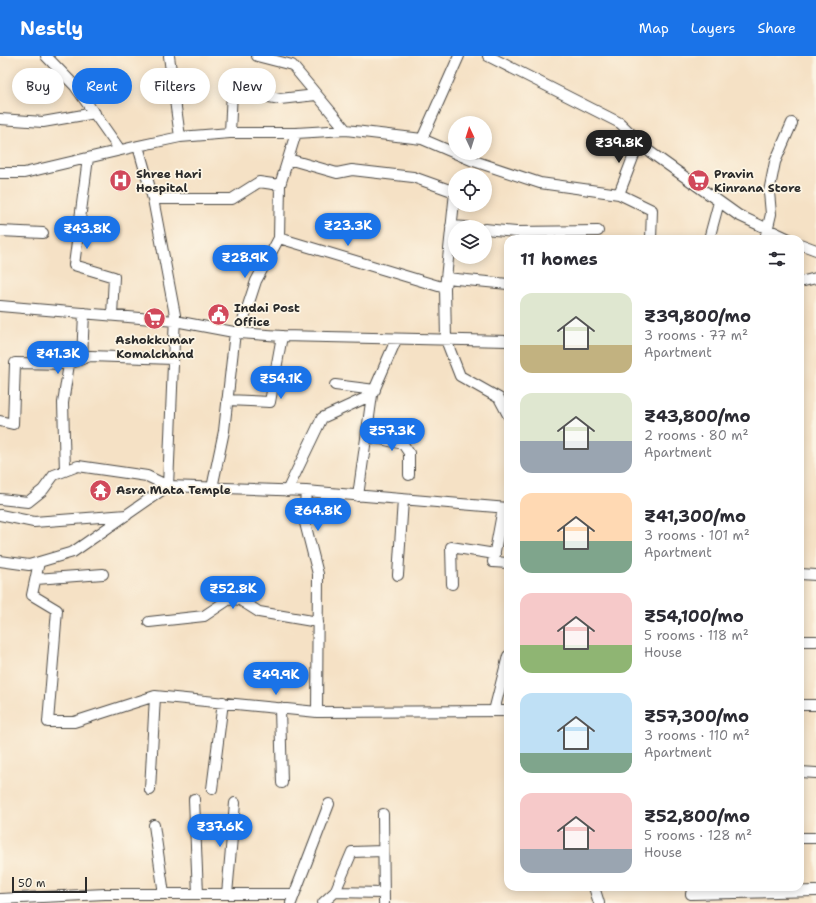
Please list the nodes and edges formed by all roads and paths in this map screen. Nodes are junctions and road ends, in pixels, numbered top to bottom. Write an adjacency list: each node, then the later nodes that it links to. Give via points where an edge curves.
1 (46, 56): 7 (street, via 75,86)
2 (169, 56): 13 (street)
3 (257, 56): 6 (street, via 292,65)
4 (459, 56): 14 (street)
5 (488, 56): 15 (street, via 620,123)
6 (316, 95): 10 (street); 12 (street, via 280,99 232,90)
7 (95, 113): 8 (street, via 43,122); 17 (street)
8 (0, 119)
9 (792, 123): 26 (street, via 775,162 770,192 771,214)
10 (346, 130): 11 (street); 14 (street)
11 (296, 133): 12 (street); 19 (street)
12 (230, 134): 13 (street)
13 (180, 138): 16 (street)
14 (422, 138): 22 (street, via 471,160 540,183)
15 (639, 142): 22 (street); 24 (street)
16 (138, 146): 17 (street); 23 (street)
17 (120, 150): 18 (street)
18 (88, 158): 20 (street, via 24,174); 46 (street, via 74,264 114,277)
19 (288, 159): 21 (street); 25 (street, via 337,173 352,170 413,177 455,192)
20 (0, 173)
21 (280, 185): 23 (street, via 259,182 232,199); 35 (street)
22 (619, 194): 31 (street, via 652,210)
23 (153, 199): 47 (street)
24 (719, 202): 26 (street); 32 (street)
25 (452, 220)
26 (766, 229): 33 (street); 34 (street)
27 (492, 230): 29 (street, via 516,232)
28 (0, 231): 30 (street)
29 (598, 231)
30 (43, 233)
31 (651, 235)
32 (710, 235)
33 (765, 235)
34 (780, 235)
35 (279, 238): 43 (street); 48 (street, via 256,281)
36 (804, 246): 37 (street)
37 (816, 250)
38 (448, 257): 39 (street)
39 (446, 278): 42 (street); 43 (street)
40 (816, 278): 41 (street)
41 (804, 281)
42 (504, 284)
43 (445, 288): 51 (street)
44 (0, 306): 45 (street)
45 (84, 313): 46 (street); 53 (street)
46 (112, 315): 47 (street)
47 (174, 321): 48 (street); 54 (street)
48 (237, 333): 49 (street); 58 (street)
49 (282, 336): 50 (street); 58 (street, via 270,402)
50 (396, 340): 51 (street); 57 (street)
51 (446, 340): 52 (street); 59 (street, via 460,376 499,398)
52 (504, 341)
53 (82, 359): 54 (street, via 90,356); 55 (street)
54 (173, 359): 64 (street)
55 (69, 364): 60 (street, via 15,362 13,424); 62 (street, via 62,403)
56 (336, 385): 57 (street)
57 (374, 393): 61 (street); 66 (street, via 322,418)
58 (227, 400): 65 (street, via 224,431)
59 (504, 407)
60 (0, 421)
61 (367, 436): 63 (street, via 403,444 409,453); 68 (street)
62 (65, 471): 64 (street, via 78,466 147,476); 69 (street, via 54,475 43,490 28,502)
63 (409, 475)
64 (168, 486): 65 (street); 73 (street)
65 (212, 488): 66 (street)
66 (287, 491): 67 (street)
67 (306, 492): 68 (street); 86 (street, via 304,523 318,574)
68 (358, 496): 70 (street)
69 (0, 500)
70 (403, 500): 71 (street); 81 (street)
71 (504, 508)
72 (0, 515): 73 (street, via 34,522)
73 (127, 515): 77 (street, via 73,552)
74 (504, 516): 75 (street)
75 (495, 554): 78 (street, via 493,562); 84 (street, via 451,547)
76 (0, 562): 77 (street, via 29,566)
77 (39, 562): 83 (street)
78 (504, 563)
79 (103, 574): 83 (street)
80 (804, 574): 82 (street)
81 (398, 575)
82 (816, 575)
83 (36, 579): 90 (street, via 32,595 57,610 48,722 74,722)
84 (452, 584)
85 (149, 622): 86 (street, via 204,616 228,600 235,599 259,612)
86 (318, 622): 97 (street)
87 (816, 641): 88 (street)
88 (804, 642)
89 (504, 672): 95 (street)
90 (155, 696): 91 (street); 101 (street)
91 (223, 702): 94 (street); 102 (street)
92 (804, 705): 93 (street)
93 (816, 706)
94 (280, 708): 97 (street); 100 (street)
95 (494, 711): 96 (street); 97 (street)
96 (504, 711)
97 (317, 712)
98 (804, 772): 99 (street)
99 (816, 773)
100 (282, 783)
101 (150, 790)
102 (212, 790)
103 (194, 799): 116 (street)
104 (235, 803): 114 (street)
105 (329, 804): 117 (street)
106 (383, 814): 110 (street)
107 (154, 825): 115 (street)
108 (804, 838): 109 (street)
109 (816, 838)
110 (383, 850): 113 (street, via 352,852); 118 (street)
111 (692, 891): 112 (street, via 691,894)
112 (816, 891)
113 (335, 892): 118 (street); 120 (street)
114 (227, 894): 116 (street); 117 (street)
115 (170, 897): 116 (street); 119 (street, via 105,894)
116 (203, 897)
117 (292, 898)
118 (384, 898)
119 (0, 899)
120 (323, 903)

